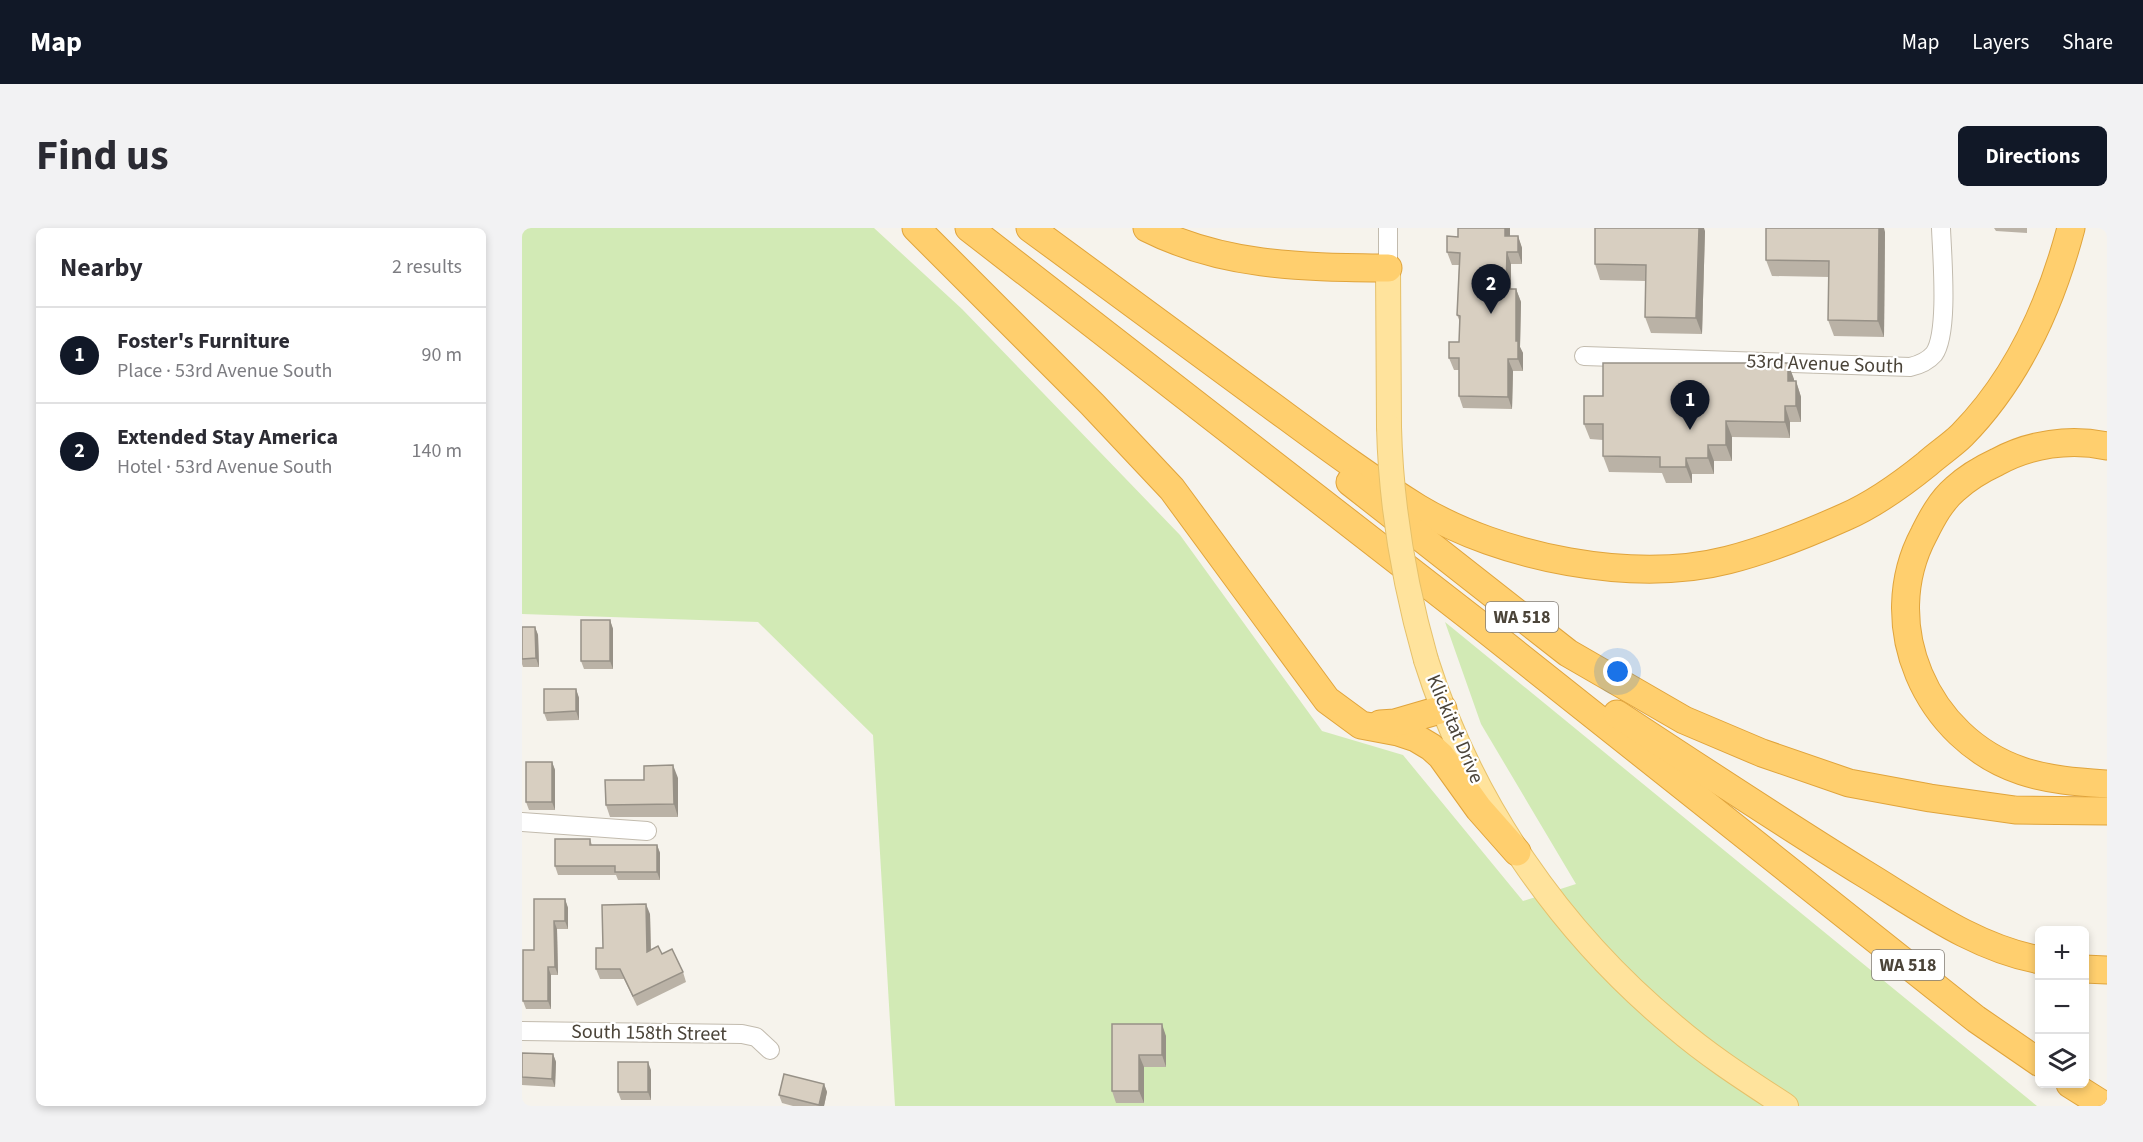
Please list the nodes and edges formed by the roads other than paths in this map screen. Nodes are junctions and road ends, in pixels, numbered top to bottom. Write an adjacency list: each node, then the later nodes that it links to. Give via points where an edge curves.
1 (916, 228): 13 (highway, via 1172,489 1328,700)
2 (969, 228): 11 (highway, WA 518)
3 (1029, 228): 7 (highway, via 1350,463 1421,510 1485,540 1547,558 1607,568 1668,570 1737,558 1793,540 1865,508 1962,435 2025,349 2062,263); 15 (highway, WA 518, via 1568,653 1684,720 1762,753 1849,783 2015,810)
4 (1146, 228): 8 (highway, via 1208,252 1263,263)
5 (1388, 228): 8 (street, Klickitat Drive)
6 (1941, 228): 9 (street, 53rd Avenue South, via 1940,338 1935,353 1923,364)
7 (2071, 228)
8 (1388, 268): 12 (main road, Klickitat Drive, bridge, via 1389,427 1399,545 1410,603)
9 (1584, 356)
10 (2107, 446): 14 (highway, via 2055,443 2014,453 1954,490 1934,514 1912,559 1906,619 1910,650 1924,687 1943,717 1968,743 2020,771 2046,778)
11 (1475, 621): 19 (highway, via 1964,935); 22 (highway, WA 518)
12 (1443, 709): 13 (highway, via 1395,723); 18 (main road, Klickitat Drive, via 1483,795)
13 (1361, 725): 18 (highway, via 1398,732 1431,747)
14 (2107, 784)
15 (2107, 811)
16 (522, 822): 17 (street)
17 (647, 831)
18 (1517, 852): 30 (main road, Klickitat Drive, via 1577,931 1645,1001 1703,1050)
19 (2035, 959)
20 (2089, 969): 21 (highway)
21 (2107, 970)
22 (1976, 1019): 24 (highway, WA 518); 26 (highway)
23 (522, 1031): 25 (street, South 158th Street, via 742,1034 756,1037)
24 (2035, 1049)
25 (770, 1050)
26 (2035, 1060)
27 (2089, 1078): 29 (highway)
28 (2078, 1088): 31 (highway)
29 (2107, 1088)
30 (1786, 1106)
31 (2105, 1106)

